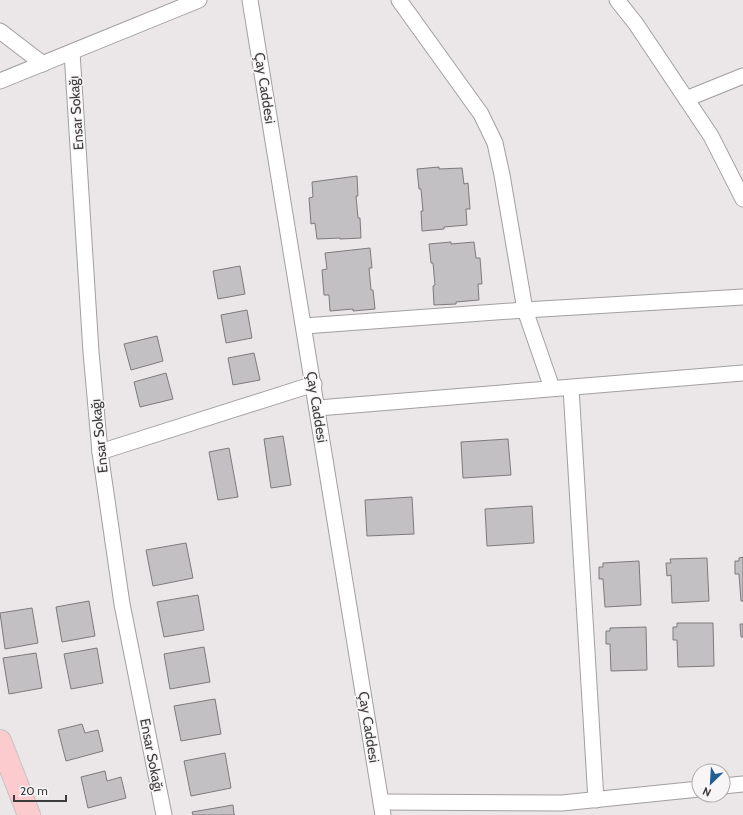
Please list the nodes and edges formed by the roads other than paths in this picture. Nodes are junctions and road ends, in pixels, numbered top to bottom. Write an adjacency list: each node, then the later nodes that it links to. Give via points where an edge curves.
1 (199, 0): 6 (street)
2 (250, 0): 14 (street, Çay Caddesi)
3 (399, 0): 13 (street, via 481,114 495,143)
4 (616, 0): 10 (street, via 636,24)
5 (0, 31): 7 (street)
6 (72, 52): 7 (street); 20 (street, Ensar Sokağı, via 90,352)
7 (43, 64): 9 (street)
8 (743, 76): 10 (street)
9 (0, 81)
10 (686, 99): 11 (street, via 710,136)
11 (743, 198)
12 (743, 297): 13 (street)
13 (525, 310): 14 (street); 17 (street)
14 (304, 326): 16 (street, Çay Caddesi)
15 (743, 373): 18 (street)
16 (314, 384): 19 (street, Çay Caddesi); 20 (street)
17 (552, 388): 18 (street); 19 (street)
18 (571, 388): 25 (street)
19 (318, 408): 26 (street, Çay Caddesi)
20 (100, 452): 28 (street, Ensar Sokağı, via 122,604)
21 (0, 741): 27 (main road)
22 (743, 784): 23 (street)
23 (731, 785)
24 (691, 790): 25 (street)
25 (596, 800): 26 (street)
26 (382, 808)
27 (29, 815)
28 (164, 815)

